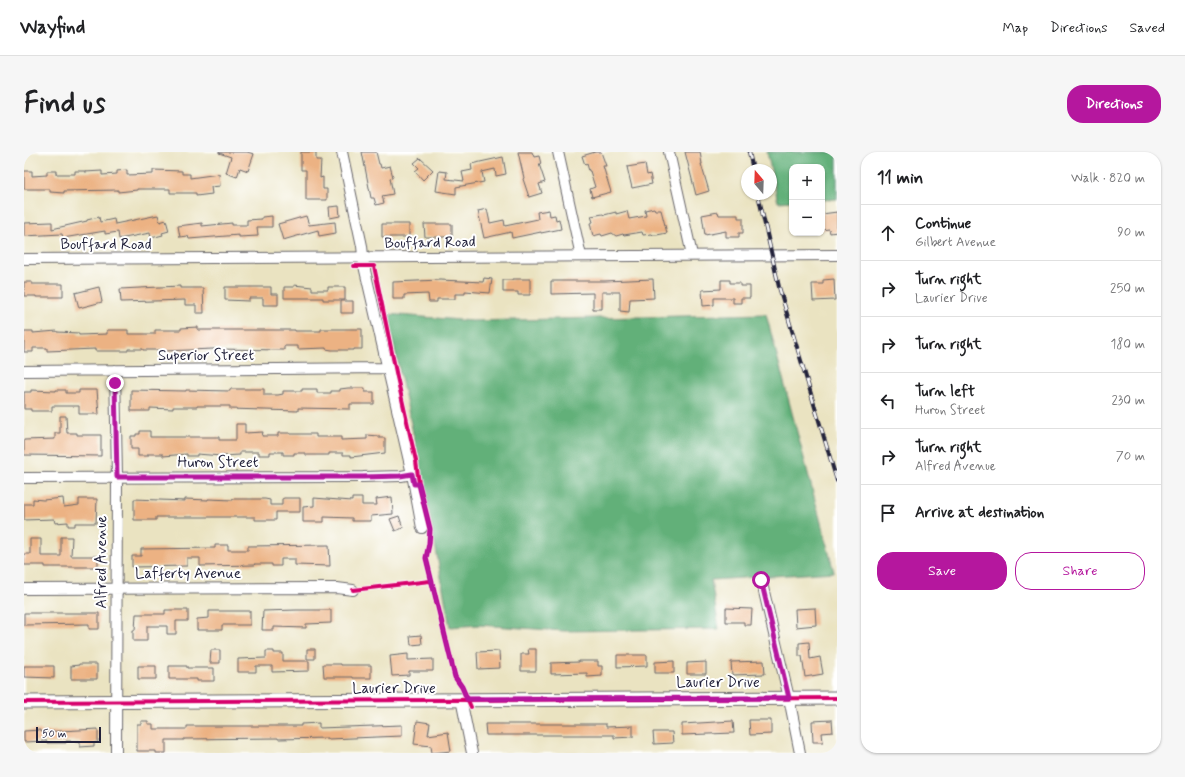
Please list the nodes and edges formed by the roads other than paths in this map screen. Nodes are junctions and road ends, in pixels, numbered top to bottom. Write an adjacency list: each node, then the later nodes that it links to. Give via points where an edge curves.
1 (342, 152): 7 (street)
2 (558, 152): 6 (street)
3 (669, 152): 4 (street)
4 (692, 255): 5 (street, Bouffard Road); 6 (street, Bouffard Road)
5 (837, 255)
6 (581, 256): 7 (street, Bouffard Road)
7 (364, 258): 8 (street, Bouffard Road); 9 (street)
8 (24, 259)
9 (387, 368): 10 (street, Superior Street); 12 (street)
10 (115, 370): 11 (street, Superior Street); 13 (street, Alfred Avenue)
11 (24, 371)
12 (412, 474): 13 (street, Huron Street, via 363,477); 15 (street)
13 (117, 477): 14 (street, Huron Street); 17 (street, Alfred Avenue)
14 (24, 478)
15 (422, 528)
16 (761, 580): 20 (street)
17 (116, 588): 18 (street, Lafferty Avenue); 19 (street, Lafferty Avenue); 23 (street, Alfred Avenue)
18 (24, 589)
19 (353, 590)
20 (789, 698): 21 (street, Laurier Drive); 22 (street, Laurier Drive); 27 (street)
21 (837, 698)
22 (461, 699): 23 (street, Laurier Drive); 26 (street)
23 (116, 701): 24 (street, Laurier Drive); 25 (street, Alfred Avenue)
24 (24, 702)
25 (116, 753)
26 (472, 753)
27 (800, 753)

